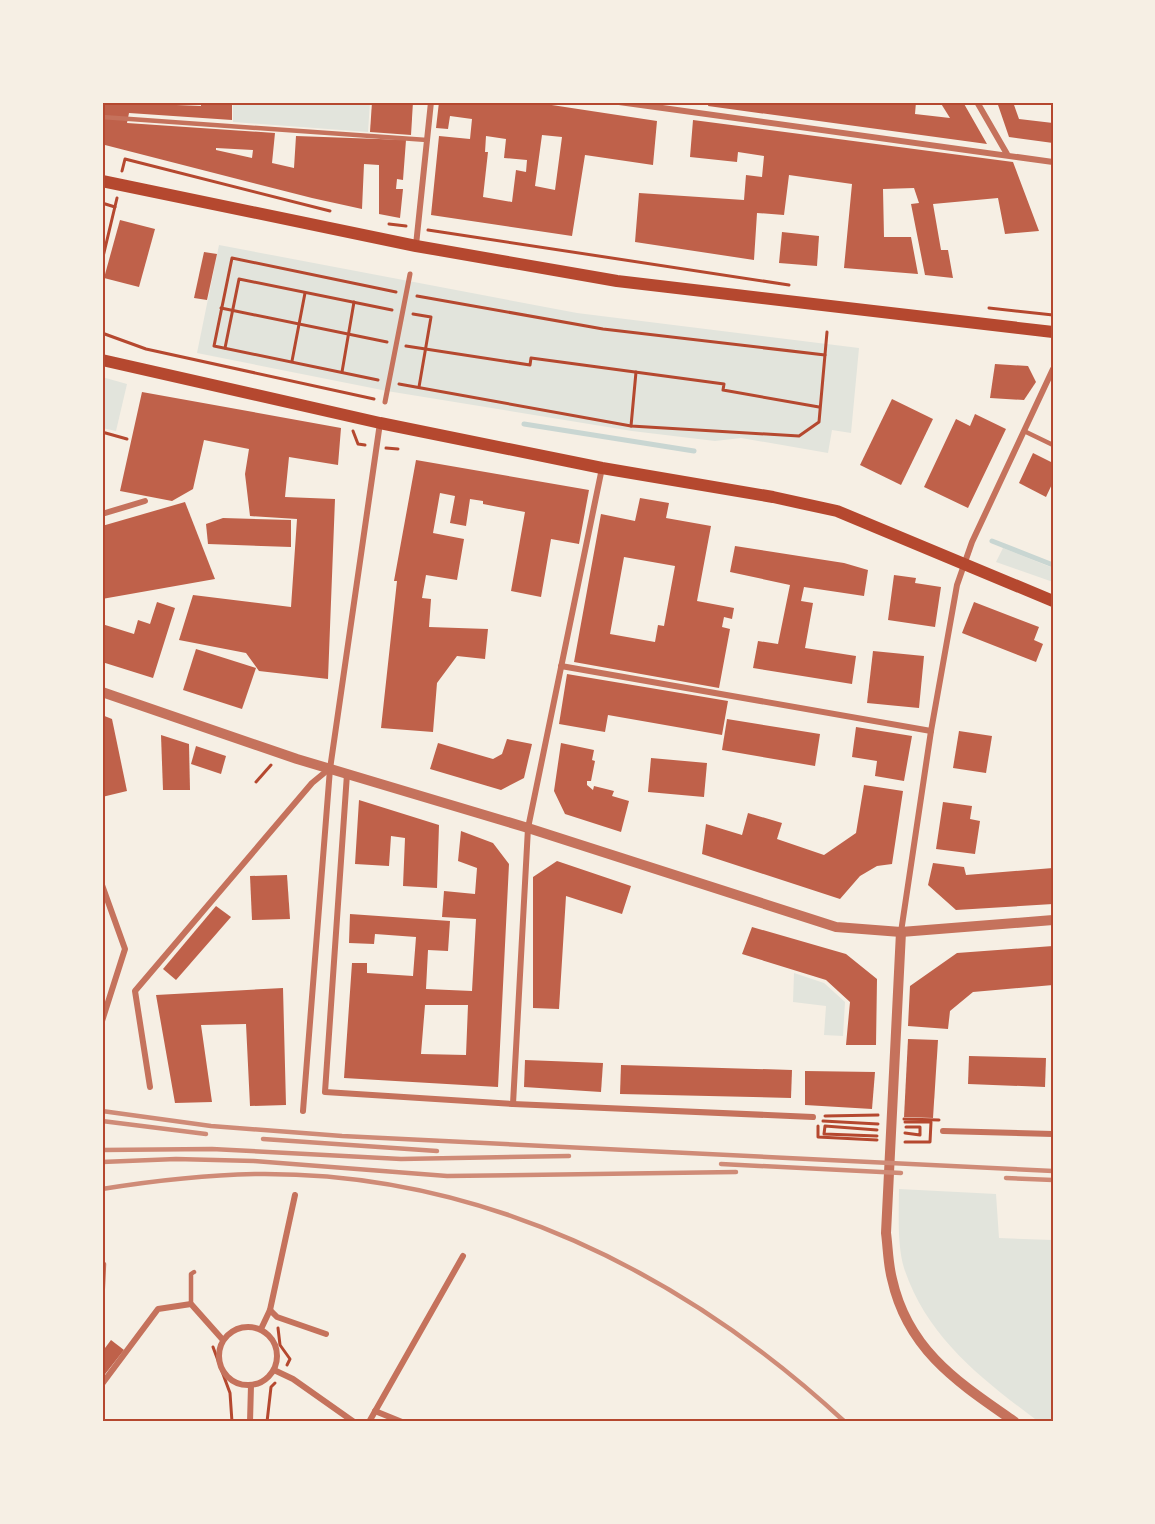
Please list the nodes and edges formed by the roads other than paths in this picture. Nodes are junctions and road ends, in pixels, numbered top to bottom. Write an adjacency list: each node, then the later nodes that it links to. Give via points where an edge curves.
1 (432, 102): 5 (street)
2 (619, 102): 6 (street)
3 (977, 102): 6 (street)
4 (102, 117): 5 (lane)
5 (427, 140): 9 (street)
6 (1007, 154): 7 (street)
7 (1053, 162)
8 (102, 181): 9 (main road)
9 (416, 246): 11 (main road, via 617,281)
10 (410, 274): 14 (street)
11 (1053, 332)
12 (102, 360): 15 (main road)
13 (1053, 369): 16 (street)
14 (385, 402)
15 (380, 423): 18 (main road); 26 (street)
16 (1024, 431): 17 (lane); 21 (street)
17 (1053, 445)
18 (602, 468): 21 (main road, via 772,496 837,511); 23 (street)
19 (145, 501): 20 (street)
20 (102, 514)
21 (963, 563): 22 (main road); 25 (street)
22 (1053, 601)
23 (561, 666): 25 (street); 28 (street)
24 (102, 692): 26 (street)
25 (931, 731): 31 (street)
26 (330, 769): 27 (street); 33 (street, via 312,783 135,991); 35 (street)
27 (347, 774): 28 (street); 34 (street, via 325,1092)
28 (528, 828): 31 (street, via 836,927); 34 (street)
29 (102, 885): 32 (street, via 124,949)
30 (1053, 920): 31 (street)
31 (901, 932): 57 (street, via 885,1233 892,1280 927,1353 954,1380)
32 (102, 1021)
33 (150, 1086)
34 (513, 1104): 36 (street)
35 (303, 1111)
36 (813, 1117)
37 (943, 1131): 38 (street)
38 (1053, 1134)
39 (295, 1195): 45 (street)
40 (463, 1256): 52 (street)
41 (102, 1262): 44 (lane)
42 (194, 1272): 43 (lane)
43 (191, 1304): 48 (street); 50 (street, via 158,1309)
44 (102, 1305)
45 (270, 1310): 46 (street); 47 (street, via 277,1317)
46 (261, 1329): 48 (street, via 240,1327); 49 (street, via 277,1351)
47 (326, 1334)
48 (223, 1340): 51 (street, via 220,1367 233,1381)
49 (274, 1370): 51 (street); 54 (street)
50 (102, 1384)
51 (251, 1385): 53 (street)
52 (375, 1412): 55 (street); 56 (street)
53 (250, 1422)
54 (354, 1422)
55 (369, 1422)
56 (402, 1422)
57 (1015, 1422)

